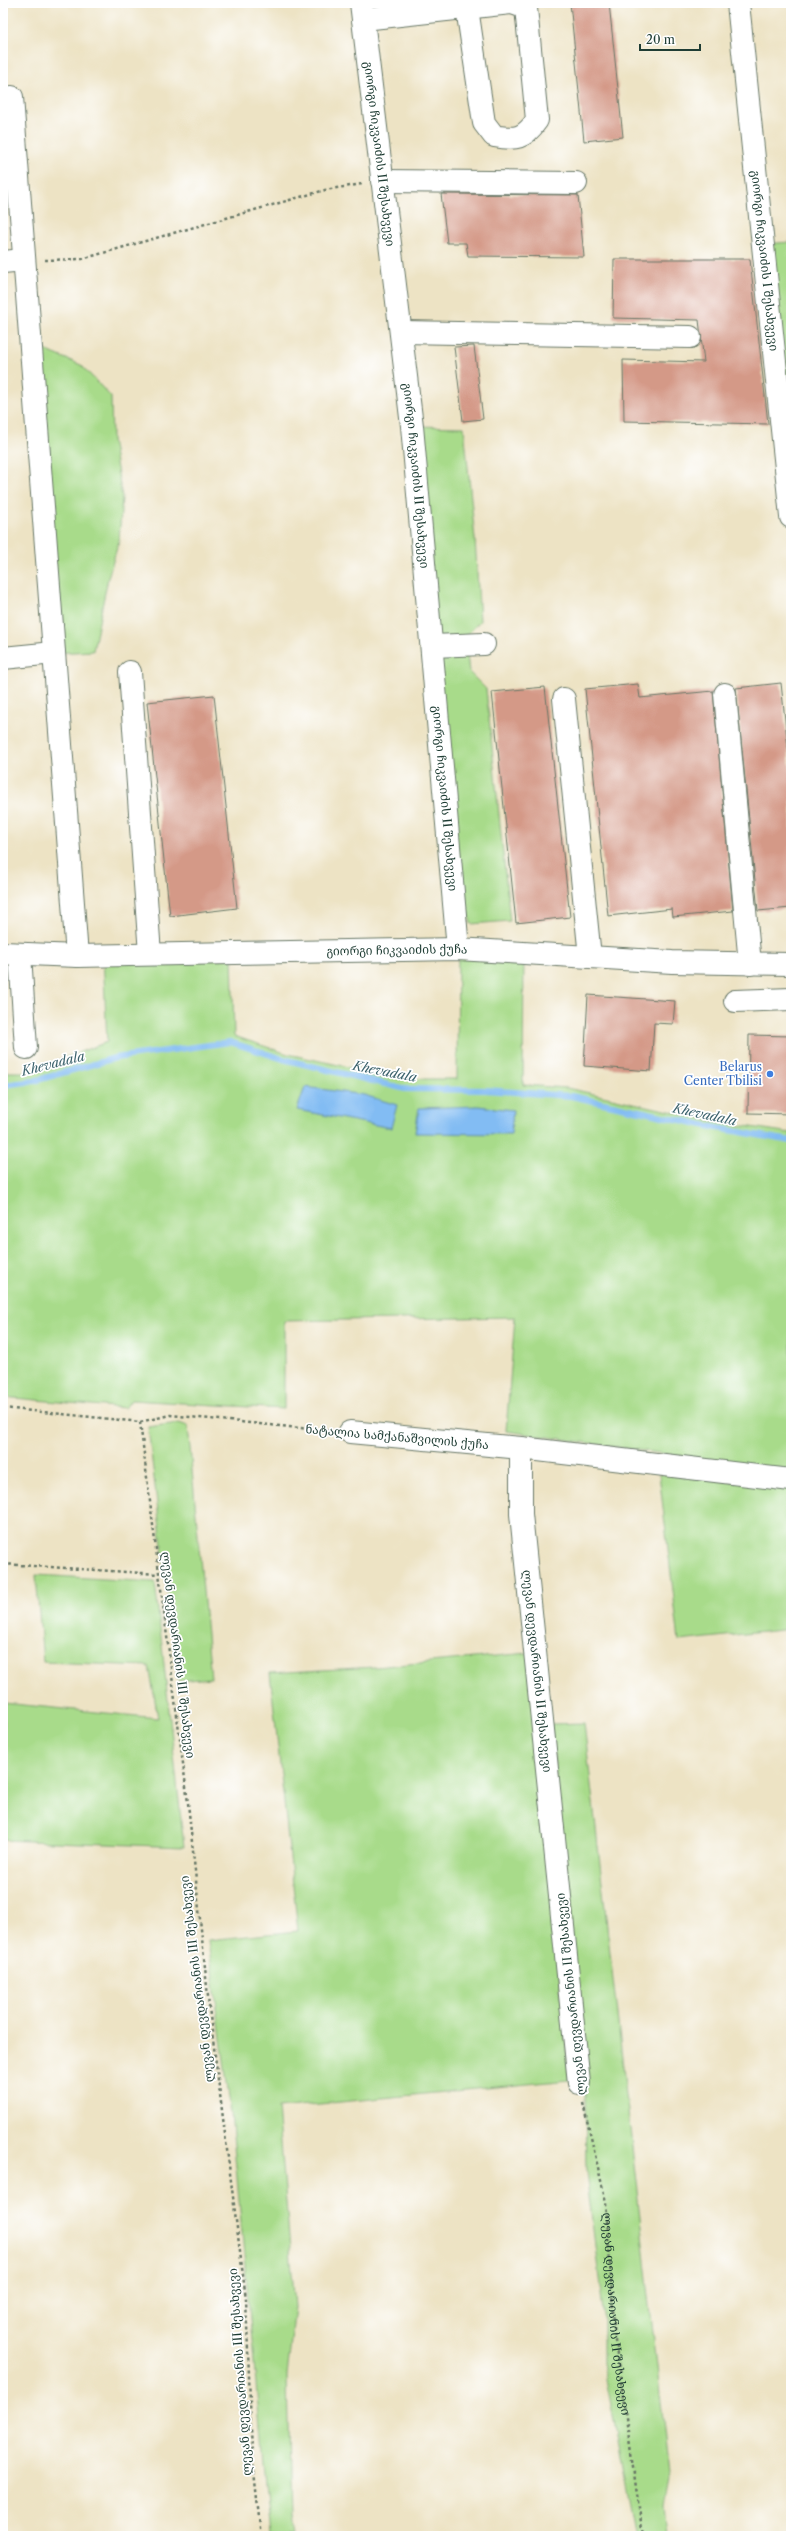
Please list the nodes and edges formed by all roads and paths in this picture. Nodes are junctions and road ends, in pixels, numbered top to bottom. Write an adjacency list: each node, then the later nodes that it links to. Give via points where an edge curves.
1 (511, 3): 3 (street); 3 (street, via 526,8 537,120 528,133 510,139 494,136 484,123)
2 (738, 3): 11 (street, გიორგი ჩიკვაიძის I შესახვევი)
3 (467, 8): 4 (street)
4 (362, 11): 6 (street, გიორგი ჩიკვაიძის II შესახვევი)
5 (12, 97): 8 (street)
6 (382, 181): 7 (street); 8 (path, via 325,190 82,259); 9 (street, გიორგი ჩიკვაიძის II შესახვევი)
7 (576, 183)
8 (13, 261): 14 (street)
9 (401, 332): 10 (street); 13 (street, გიორგი ჩიკვაიძის II შესახვევი)
10 (690, 337)
11 (791, 518)
12 (484, 644): 13 (street)
13 (432, 646): 19 (street, გიორგი ჩიკვაიძის II შესახვევი)
14 (54, 653): 15 (street); 22 (street)
15 (3, 658)
16 (130, 672): 21 (street)
17 (724, 694): 24 (street)
18 (564, 699): 23 (street)
19 (458, 949): 21 (street, გიორგი ჩიკვაიძის ქუჩა); 23 (street, გიორგი ჩიკვაიძის ქუჩა)
20 (11, 953): 22 (street, გიორგი ჩიკვაიძის ქუჩა); 28 (street)
21 (150, 954): 22 (street, გიორგი ჩიკვაიძის ქუჩა)
22 (77, 956)
23 (590, 957): 24 (street, გიორგი ჩიკვაიძის ქუჩა)
24 (750, 964): 25 (street, გიორგი ჩიკვაიძის ქუჩა)
25 (791, 964)
26 (791, 999): 27 (street)
27 (735, 1001)
28 (26, 1048)
29 (3, 1408): 30 (path, ნატალია სამქანაშვილის ქუჩა)
30 (140, 1422): 31 (path, ნატალია სამქანაშვილის ქუჩა, via 170,1415); 35 (path, ლევან დევდარიანის III შესახვევი)
31 (350, 1432): 32 (street, ნატალია სამქანაშვილის ქუჩა)
32 (521, 1448): 33 (street, ნატალია სამქანაშვილის ქუჩა); 36 (street, ლევან დევდარიანის II შესახვევი, via 522,1521)
33 (791, 1480)
34 (3, 1564): 35 (path)
35 (158, 1574): 37 (path, ლევან დევდარიანის III შესახვევი, via 246,2299 252,2445)
36 (579, 2083): 38 (path, ლევან დევდარიანის II შესახვევი, via 606,2202 615,2341)
37 (261, 2536)
38 (644, 2536)

